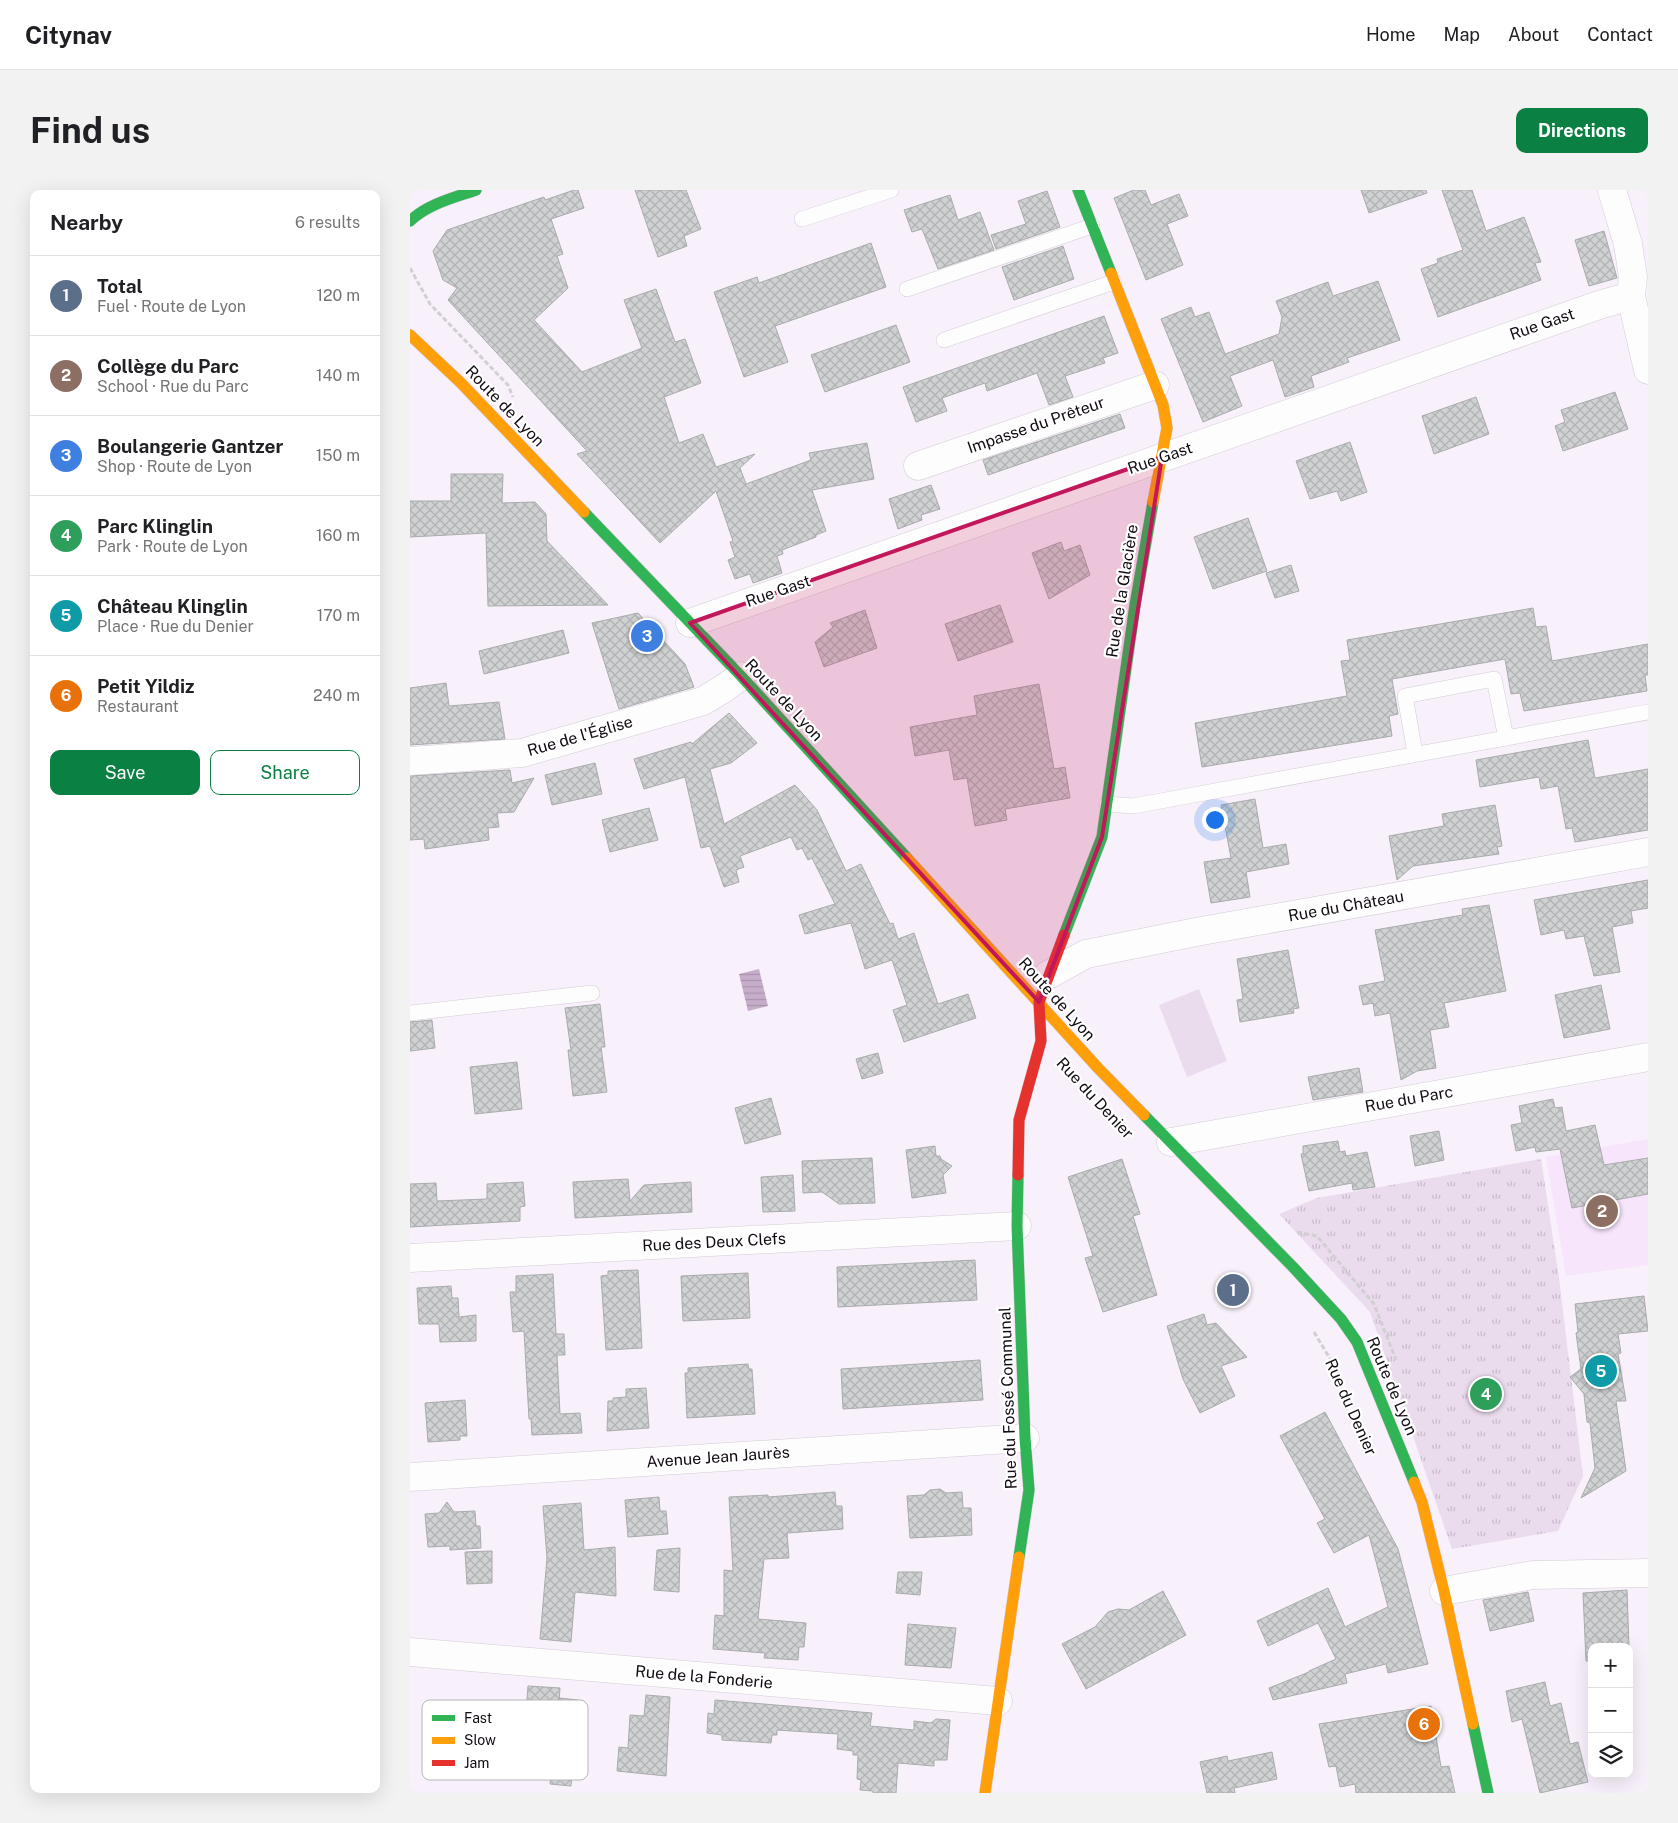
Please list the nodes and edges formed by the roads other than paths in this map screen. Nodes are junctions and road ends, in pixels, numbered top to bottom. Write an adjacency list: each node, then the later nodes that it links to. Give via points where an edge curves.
1 (476, 190): 6 (main road)
2 (891, 190): 5 (lane)
3 (1078, 190): 8 (main road, Rue de la Glacière)
4 (1612, 190): 9 (street, via 1628,244)
5 (856, 195): 7 (lane)
6 (411, 216)
7 (802, 219)
8 (1092, 226): 10 (main road, Rue de la Glacière); 11 (lane)
9 (1640, 260): 12 (street)
10 (1114, 282): 14 (lane); 16 (main road, Rue de la Glacière)
11 (907, 289)
12 (1631, 296): 15 (street); 17 (street, Rue Gast)
13 (410, 335): 19 (main road, Route de Lyon, via 460,382)
14 (944, 340)
15 (1648, 370)
16 (1155, 385): 17 (main road, Rue de la Glacière, via 1167,428); 18 (street, Impasse du Prêteur)
17 (1162, 457): 19 (street, Rue Gast); 25 (main road, Rue de la Glacière, via 1136,605)
18 (918, 466)
19 (690, 623): 20 (main road, Route de Lyon)
20 (741, 676): 24 (street, Rue de l'Église, via 703,701 522,753); 29 (main road, Route de Lyon)
21 (1648, 712): 22 (lane)
22 (1506, 738): 23 (lane); 23 (lane, via 1494,679 1404,696)
23 (1415, 753): 25 (lane, via 1133,806)
24 (410, 761)
25 (1107, 804): 27 (main road, Rue de la Glacière, via 1102,837)
26 (1648, 852): 27 (street, Rue du Château, via 1086,954)
27 (1048, 974): 29 (main road, Rue de la Glacière)
28 (592, 993): 30 (lane)
29 (1039, 1002): 32 (main road, Route de Lyon); 33 (main road, Rue du Fossé Communal, via 1041,1041 1019,1120)
30 (410, 1013)
31 (1648, 1057): 32 (street, Rue du Parc)
32 (1171, 1142): 38 (main road, Route de Lyon, via 1293,1267 1341,1319 1357,1342 1422,1502)
33 (1018, 1226): 34 (street, Rue des Deux Clefs); 35 (main road, Rue du Fossé Communal)
34 (410, 1258)
35 (1026, 1438): 36 (street, Avenue Jean Jaurès); 40 (main road, Rue du Fossé Communal, via 1029,1490)
36 (410, 1477)
37 (1648, 1573): 38 (street, via 1553,1574)
38 (1444, 1591): 42 (main road, Route de Lyon)
39 (410, 1652): 40 (street, Rue de la Fonderie)
40 (998, 1701): 41 (main road, Rue du Fossé Communal)
41 (985, 1793)
42 (1488, 1793)

